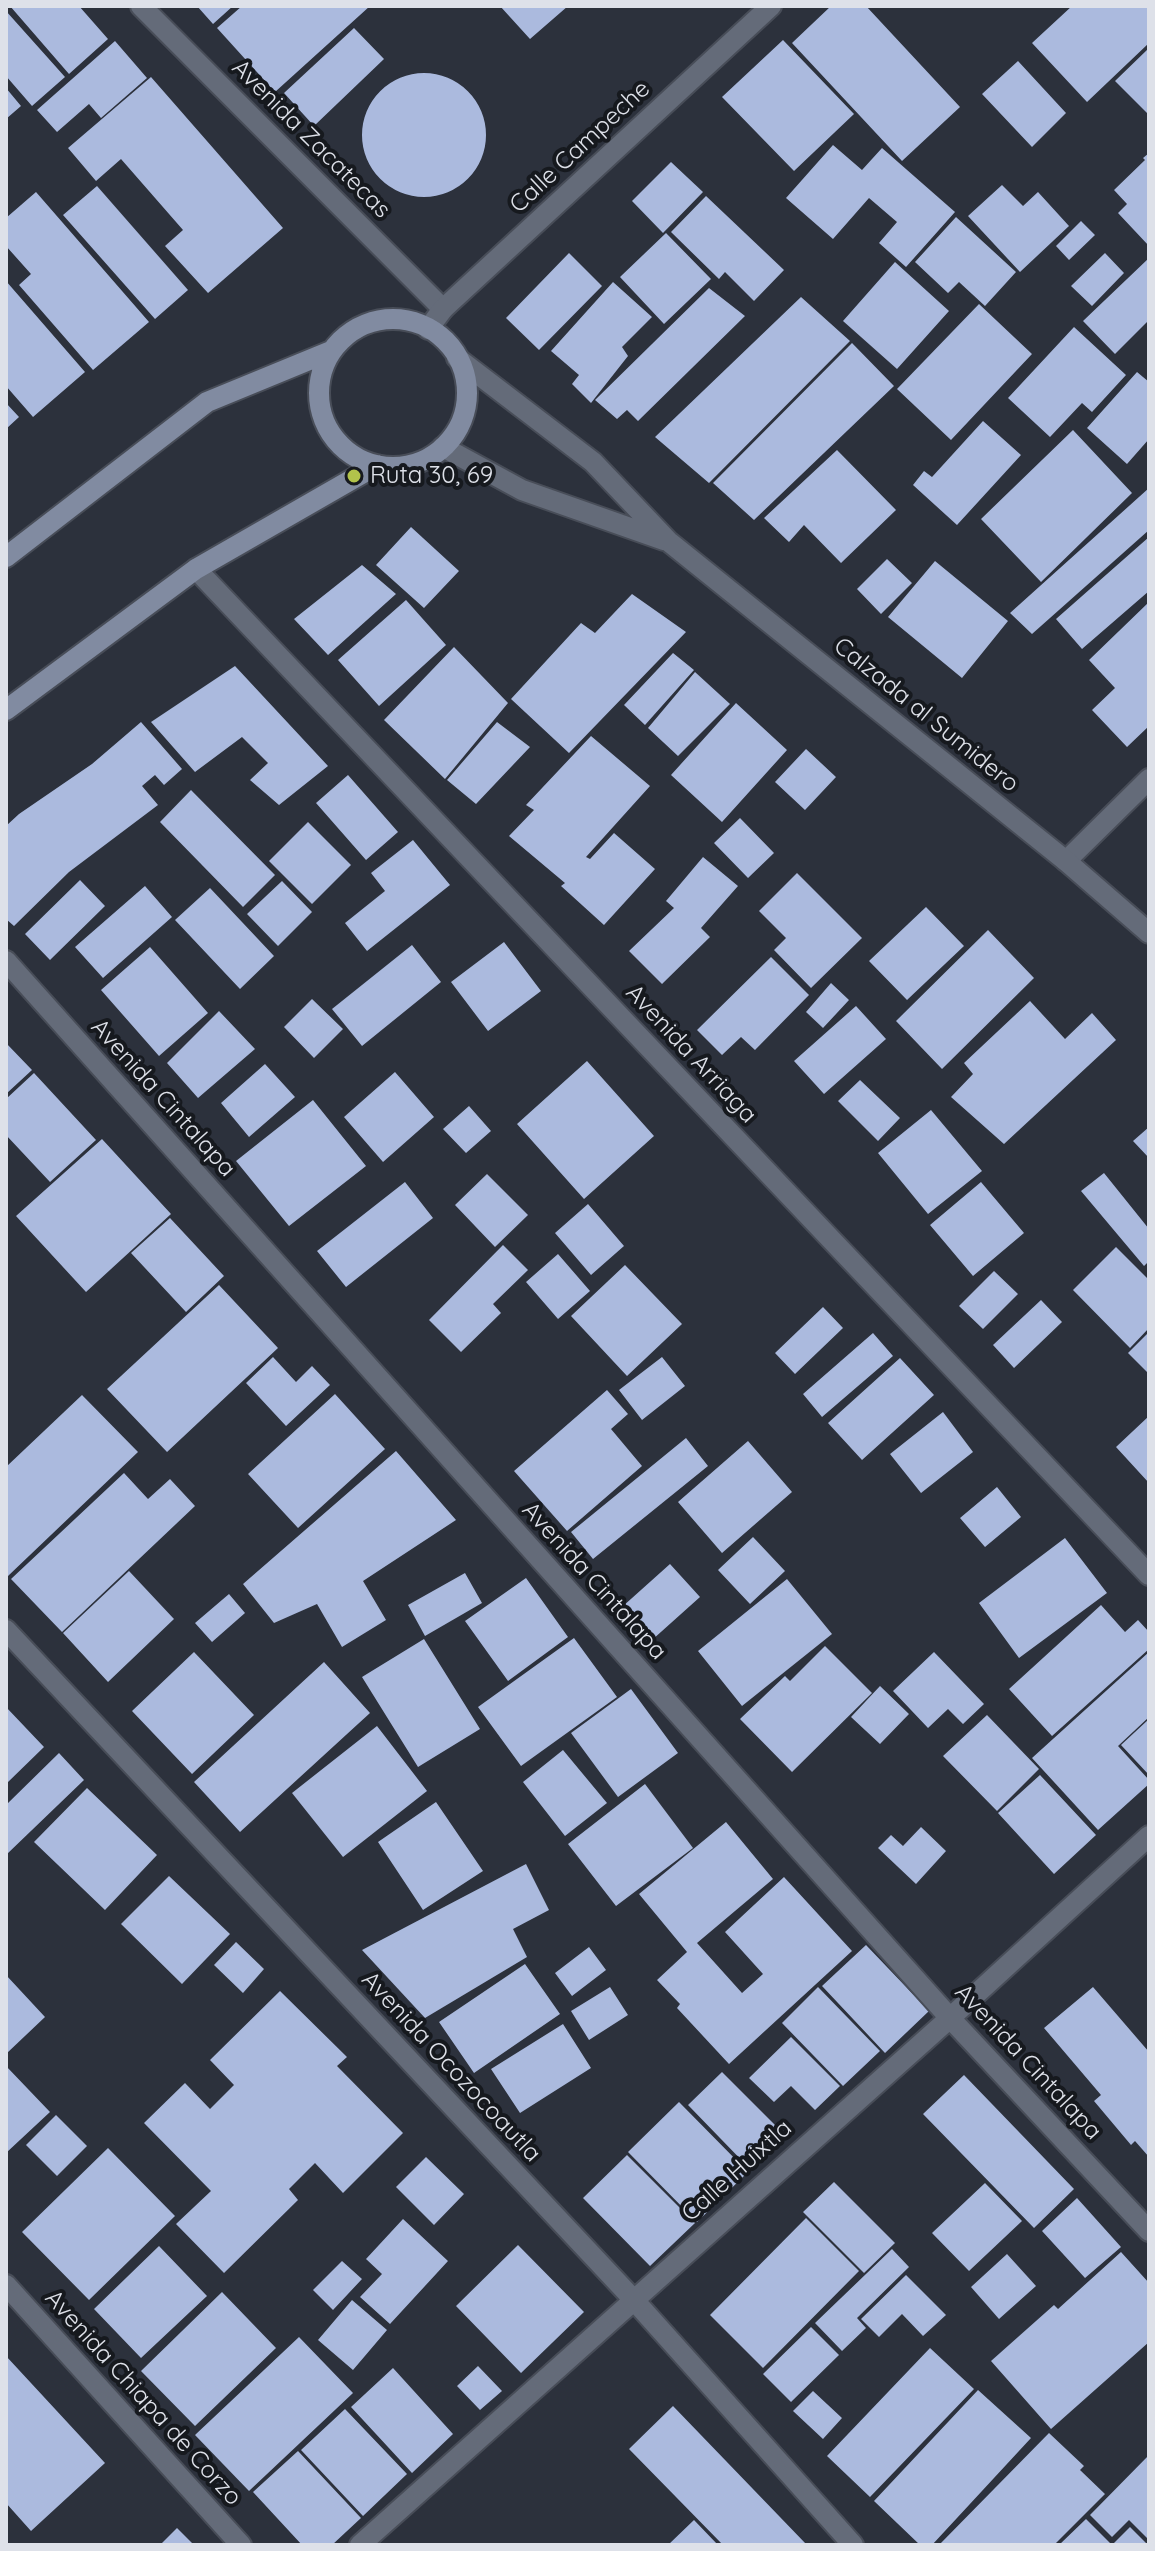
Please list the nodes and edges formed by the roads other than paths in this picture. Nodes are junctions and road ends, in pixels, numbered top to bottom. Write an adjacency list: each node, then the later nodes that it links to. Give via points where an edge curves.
1 (141, 6): 3 (street, Avenida Zacatecas)
2 (771, 6): 3 (street, Calle Campeche)
3 (443, 309): 4 (street, Calle Campeche)
4 (428, 329): 5 (main road, via 387,319 348,334); 6 (main road)
5 (331, 351): 8 (main road, via 318,396 323,420 354,457); 10 (main road, via 207,402)
6 (457, 358): 7 (main road, via 466,381 466,405 459,428); 9 (street, Calzada al Sumidero, via 593,462)
7 (443, 447): 8 (main road, via 401,467); 9 (street, Calzada al Sumidero, via 522,490)
8 (377, 465): 11 (main road)
9 (668, 541): 14 (street, Calzada al Sumidero)
10 (6, 557)
11 (196, 569): 12 (main road); 17 (street, Avenida Arriaga)
12 (6, 710)
13 (1149, 779): 14 (street)
14 (1066, 861): 15 (street, Calzada al Sumidero)
15 (1149, 933)
16 (6, 961): 20 (street, Avenida Cintalapa)
17 (1149, 1575)
18 (6, 1630): 23 (street, Avenida Ocozocoautla)
19 (1149, 1836): 20 (street, Calle Huixtla)
20 (950, 2018): 21 (street, Avenida Cintalapa); 23 (street, Calle Huixtla)
21 (1149, 2231)
22 (6, 2285): 24 (street, Avenida Chiapa de Corzo)
23 (633, 2299): 25 (street, Calle Huixtla); 26 (street, Avenida Ocozocoautla)
24 (241, 2545)
25 (360, 2545)
26 (853, 2545)

